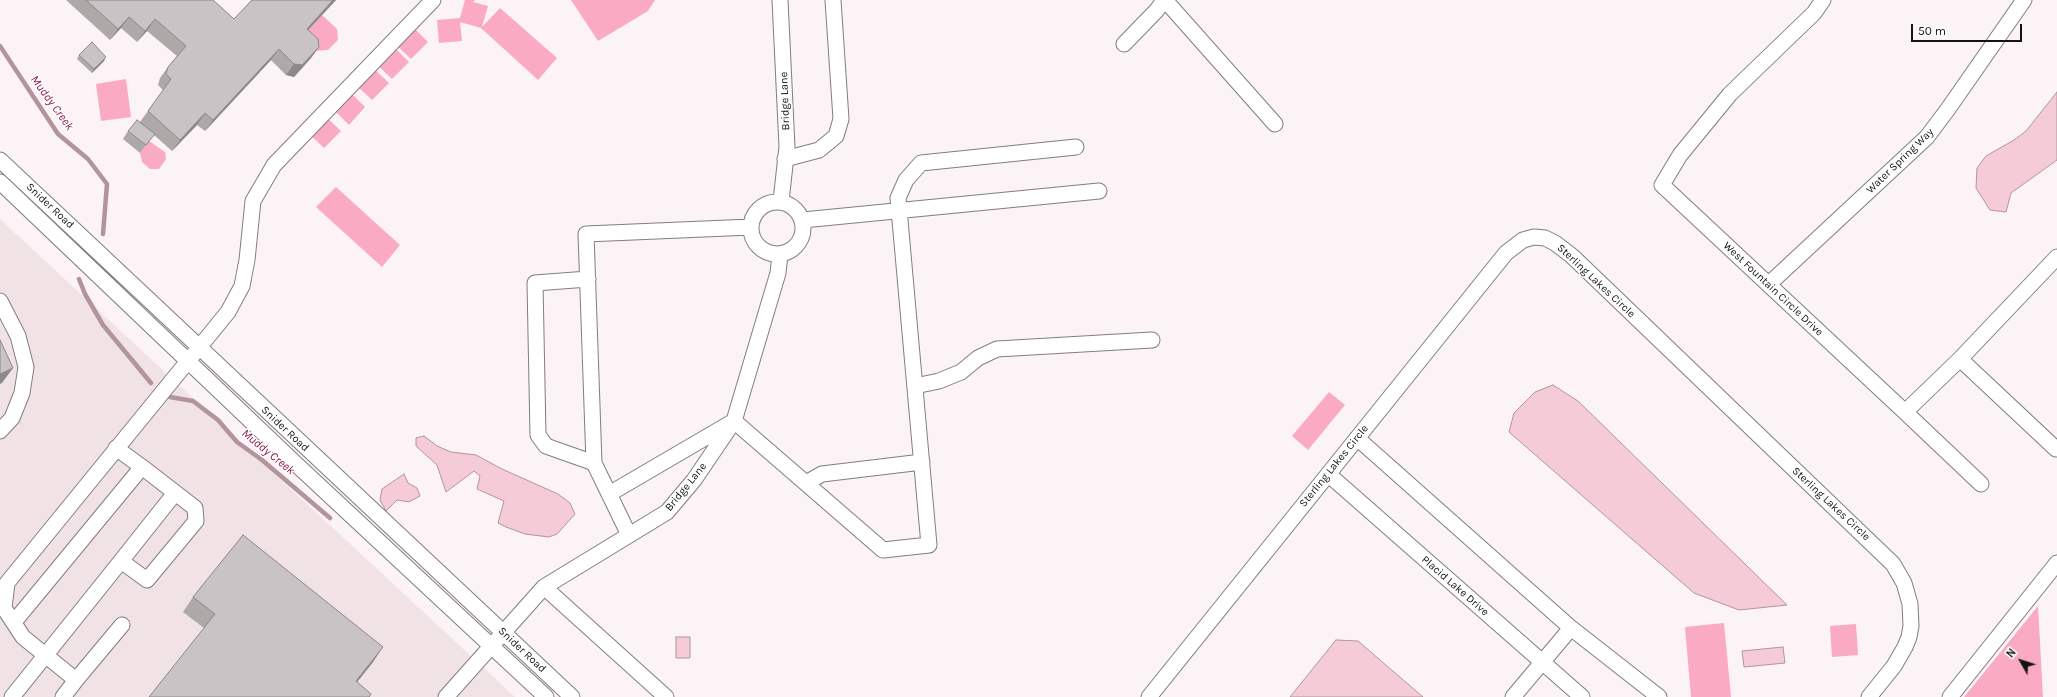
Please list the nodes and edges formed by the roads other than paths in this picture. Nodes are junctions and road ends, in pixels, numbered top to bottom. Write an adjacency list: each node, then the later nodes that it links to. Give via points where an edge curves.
1 (433, 0): 24 (street, via 274,166 253,200 242,286 228,312)
2 (780, 0): 10 (street, Bridge Lane)
3 (833, 0): 10 (street, via 841,119 836,136 819,150)
4 (1164, 0): 7 (street); 8 (street)
5 (1823, 0): 21 (street, West Fountain Circle Drive, via 1814,13 1730,94 1680,155 1662,184)
6 (2024, 0): 21 (street, Water Spring Way, via 1927,137)
7 (1124, 44)
8 (1275, 124)
9 (1076, 147): 15 (street, via 921,163 906,180 898,198)
10 (785, 159): 14 (street, Bridge Lane)
11 (0, 160): 24 (street, Snider Road)
12 (0, 182): 26 (street, Snider Road)
13 (1100, 191): 15 (street)
14 (781, 202): 16 (street, via 793,207); 17 (street, via 771,202 758,209)
15 (899, 211): 16 (street); 27 (street)
16 (803, 220): 18 (street, via 804,228 800,242 789,252)
17 (751, 226): 18 (street, via 753,240 759,247 771,254); 20 (street, via 586,234)
18 (780, 254): 29 (street, Bridge Lane, via 778,273)
19 (2055, 262): 25 (street)
20 (588, 279): 35 (street); 35 (street, via 535,283 538,435 546,446)
21 (1769, 284): 28 (street, West Fountain Circle Drive)
22 (0, 301): 30 (street, via 18,336 26,367 22,393 12,418)
23 (1152, 340): 27 (street, via 997,348 978,358 961,372 939,381)
24 (198, 346): 26 (street); 50 (street, Snider Road)
25 (1960, 359): 28 (street); 33 (street)
26 (187, 360): 32 (street); 52 (street, Snider Road)
27 (915, 386): 34 (street)
28 (1905, 412): 39 (street, West Fountain Circle Drive)
29 (734, 422): 38 (street); 41 (street); 42 (street, Bridge Lane, via 694,480 667,512)
30 (0, 432)
31 (1357, 438): 37 (street, Sterling Lakes Circle); 49 (street); 67 (street, Sterling Lakes Circle, via 1506,253 1523,240 1534,237 1545,238 1555,243 1572,256 1886,555 1896,568 1904,582 1910,604 1909,637 1894,666)
32 (116, 448): 36 (street); 45 (street)
33 (2056, 450)
34 (922, 462): 38 (street, via 822,474); 38 (street, via 929,546 883,550)
35 (594, 464): 41 (street)
36 (142, 467): 40 (street); 47 (street)
37 (1328, 474): 54 (street, Placid Lake Drive); 62 (street, Sterling Lakes Circle)
38 (806, 483)
39 (1981, 484)
40 (176, 493): 43 (street); 43 (street, via 195,508 196,521 147,580)
41 (609, 494): 42 (street)
42 (629, 535): 46 (street, Bridge Lane)
43 (121, 561): 53 (street)
44 (2057, 563): 68 (street)
45 (3, 582): 47 (street, via 4,608)
46 (544, 587): 50 (street, Bridge Lane); 61 (street)
47 (14, 622): 53 (street, via 23,637)
48 (122, 625): 55 (street)
49 (1571, 628): 51 (street); 54 (street)
50 (502, 632): 52 (street, Bridge Lane); 60 (street, Snider Road)
51 (1591, 644): 65 (street); 66 (street)
52 (490, 645): 58 (street, Bridge Lane); 59 (street, Snider Road)
53 (46, 656): 55 (street); 56 (street)
54 (1543, 662): 63 (street); 64 (street, Placid Lake Drive)
55 (76, 680): 57 (street)
56 (12, 697)
57 (63, 697)
58 (446, 697)
59 (546, 697)
60 (572, 697)
61 (666, 697)
62 (1149, 697)
63 (1513, 697)
64 (1582, 697)
65 (1643, 697)
66 (1659, 697)
67 (1869, 697)
68 (1950, 697)

